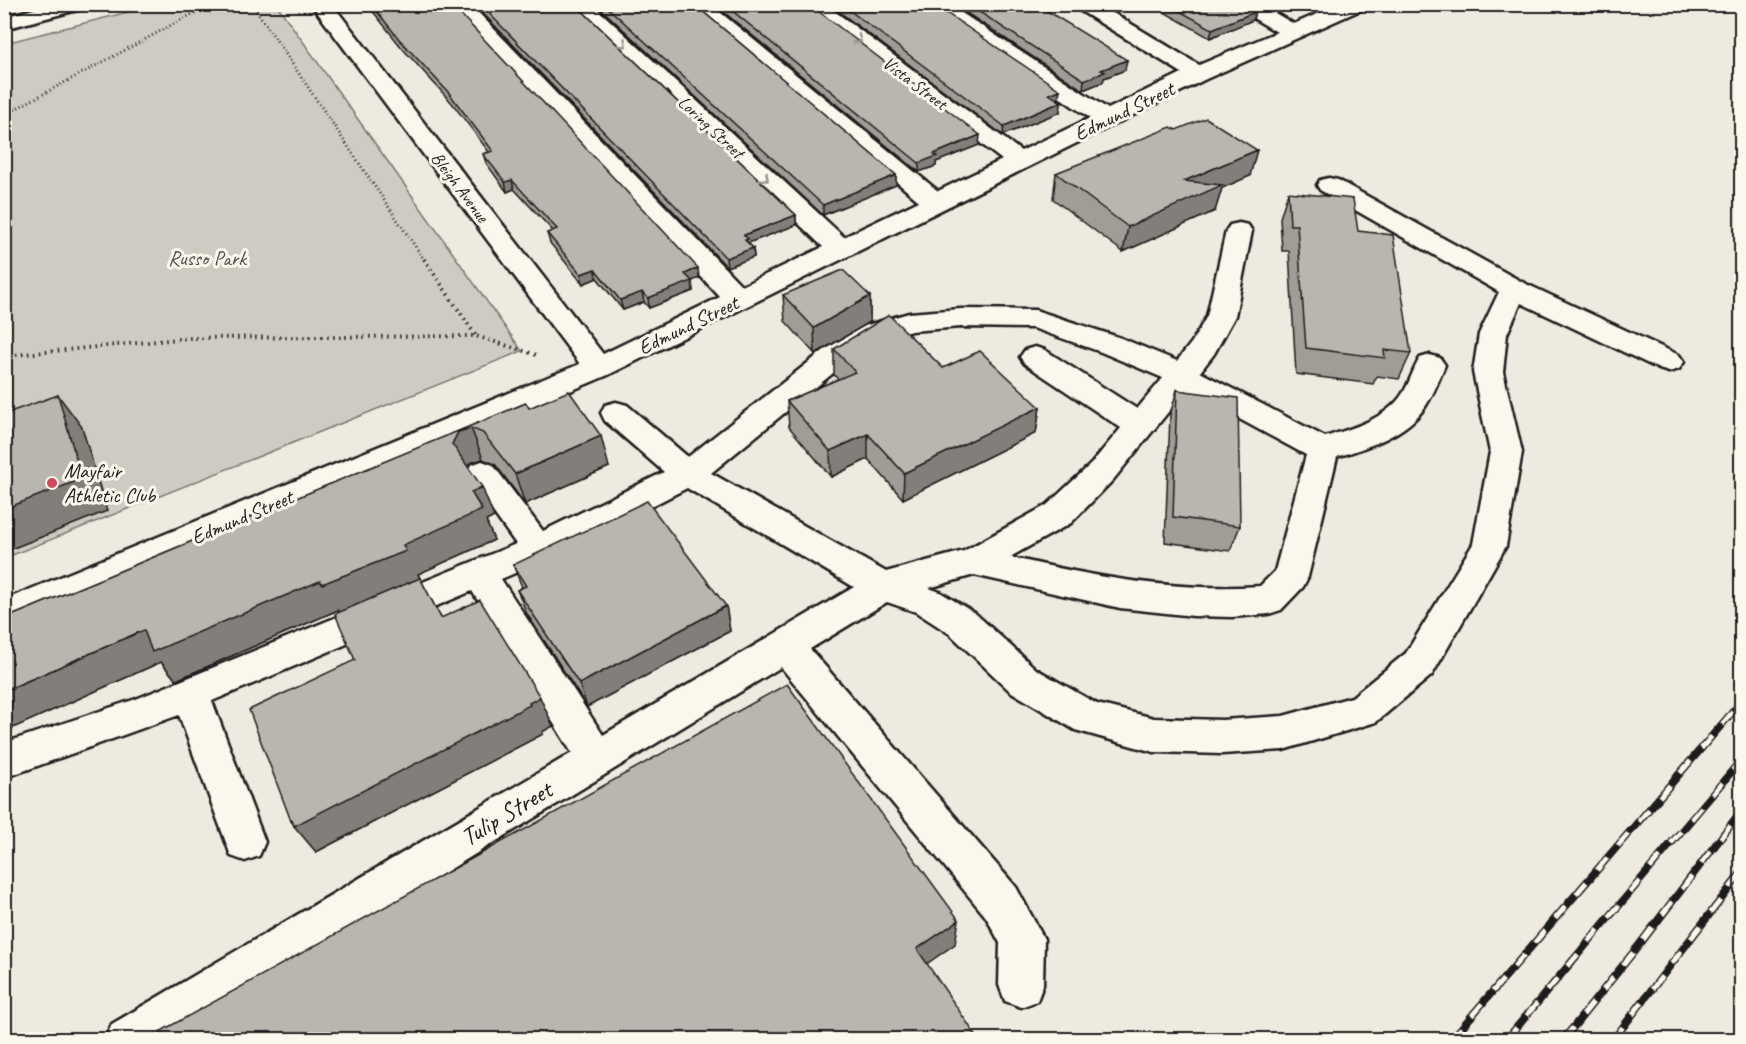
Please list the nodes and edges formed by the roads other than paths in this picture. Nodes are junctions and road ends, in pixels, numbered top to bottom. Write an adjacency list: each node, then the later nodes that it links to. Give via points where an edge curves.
1 (78, 4): 11 (street)
2 (321, 4): 26 (street, Bleigh Avenue)
3 (458, 4): 22 (street)
4 (580, 4): 20 (street, Loring Street, one-way to 20)
5 (697, 4): 18 (street)
6 (811, 4): 16 (street, Vista Street, one-way to 16)
7 (933, 4): 15 (street)
8 (1083, 4): 14 (street)
9 (1243, 4): 13 (street)
10 (1358, 4): 13 (street, Edmund Street)
11 (41, 9): 12 (street)
12 (4, 23)
13 (1294, 33): 14 (street, Edmund Street)
14 (1198, 74): 15 (street, Edmund Street)
15 (1107, 119): 16 (street, Edmund Street)
16 (1020, 162): 18 (street, Edmund Street)
17 (1329, 185): 21 (street)
18 (937, 203): 20 (street, Edmund Street)
19 (1239, 231): 27 (street, Tulip Street, via 1221,316)
20 (842, 250): 22 (street, Edmund Street)
21 (1514, 289): 24 (street); 36 (street, via 1493,334 1488,372 1506,452 1490,546 1419,664 1363,710 1283,733 1222,737 1154,735 1088,718 1023,680 963,624 928,602)
22 (739, 300): 26 (street, Edmund Street)
23 (1035, 357): 29 (street)
24 (1669, 362)
25 (1430, 365): 30 (street, via 1414,401 1390,422 1359,439)
26 (598, 368): 37 (street, Edmund Street)
27 (1182, 375): 29 (street, Tulip Street); 30 (street); 32 (street, via 1035,319 909,322 874,333 833,358)
28 (616, 413): 32 (street)
29 (1141, 426): 34 (street, Tulip Street, via 1102,472 1059,513)
30 (1323, 450): 34 (street, via 1291,577 1269,600 1229,605 1166,602 1066,585)
31 (482, 473): 33 (street)
32 (687, 474): 33 (street); 36 (street)
33 (538, 549): 35 (street)
34 (974, 562): 36 (street, Tulip Street)
35 (479, 573): 39 (street); 40 (street)
36 (884, 587): 38 (street, Tulip Street)
37 (4, 616)
38 (785, 646): 40 (street, Tulip Street); 43 (street, via 1001,902 1022,939)
39 (190, 693): 41 (street); 42 (street)
40 (597, 758): 44 (street, Tulip Street)
41 (4, 761)
42 (245, 842)
43 (1021, 985)
44 (128, 1040)

